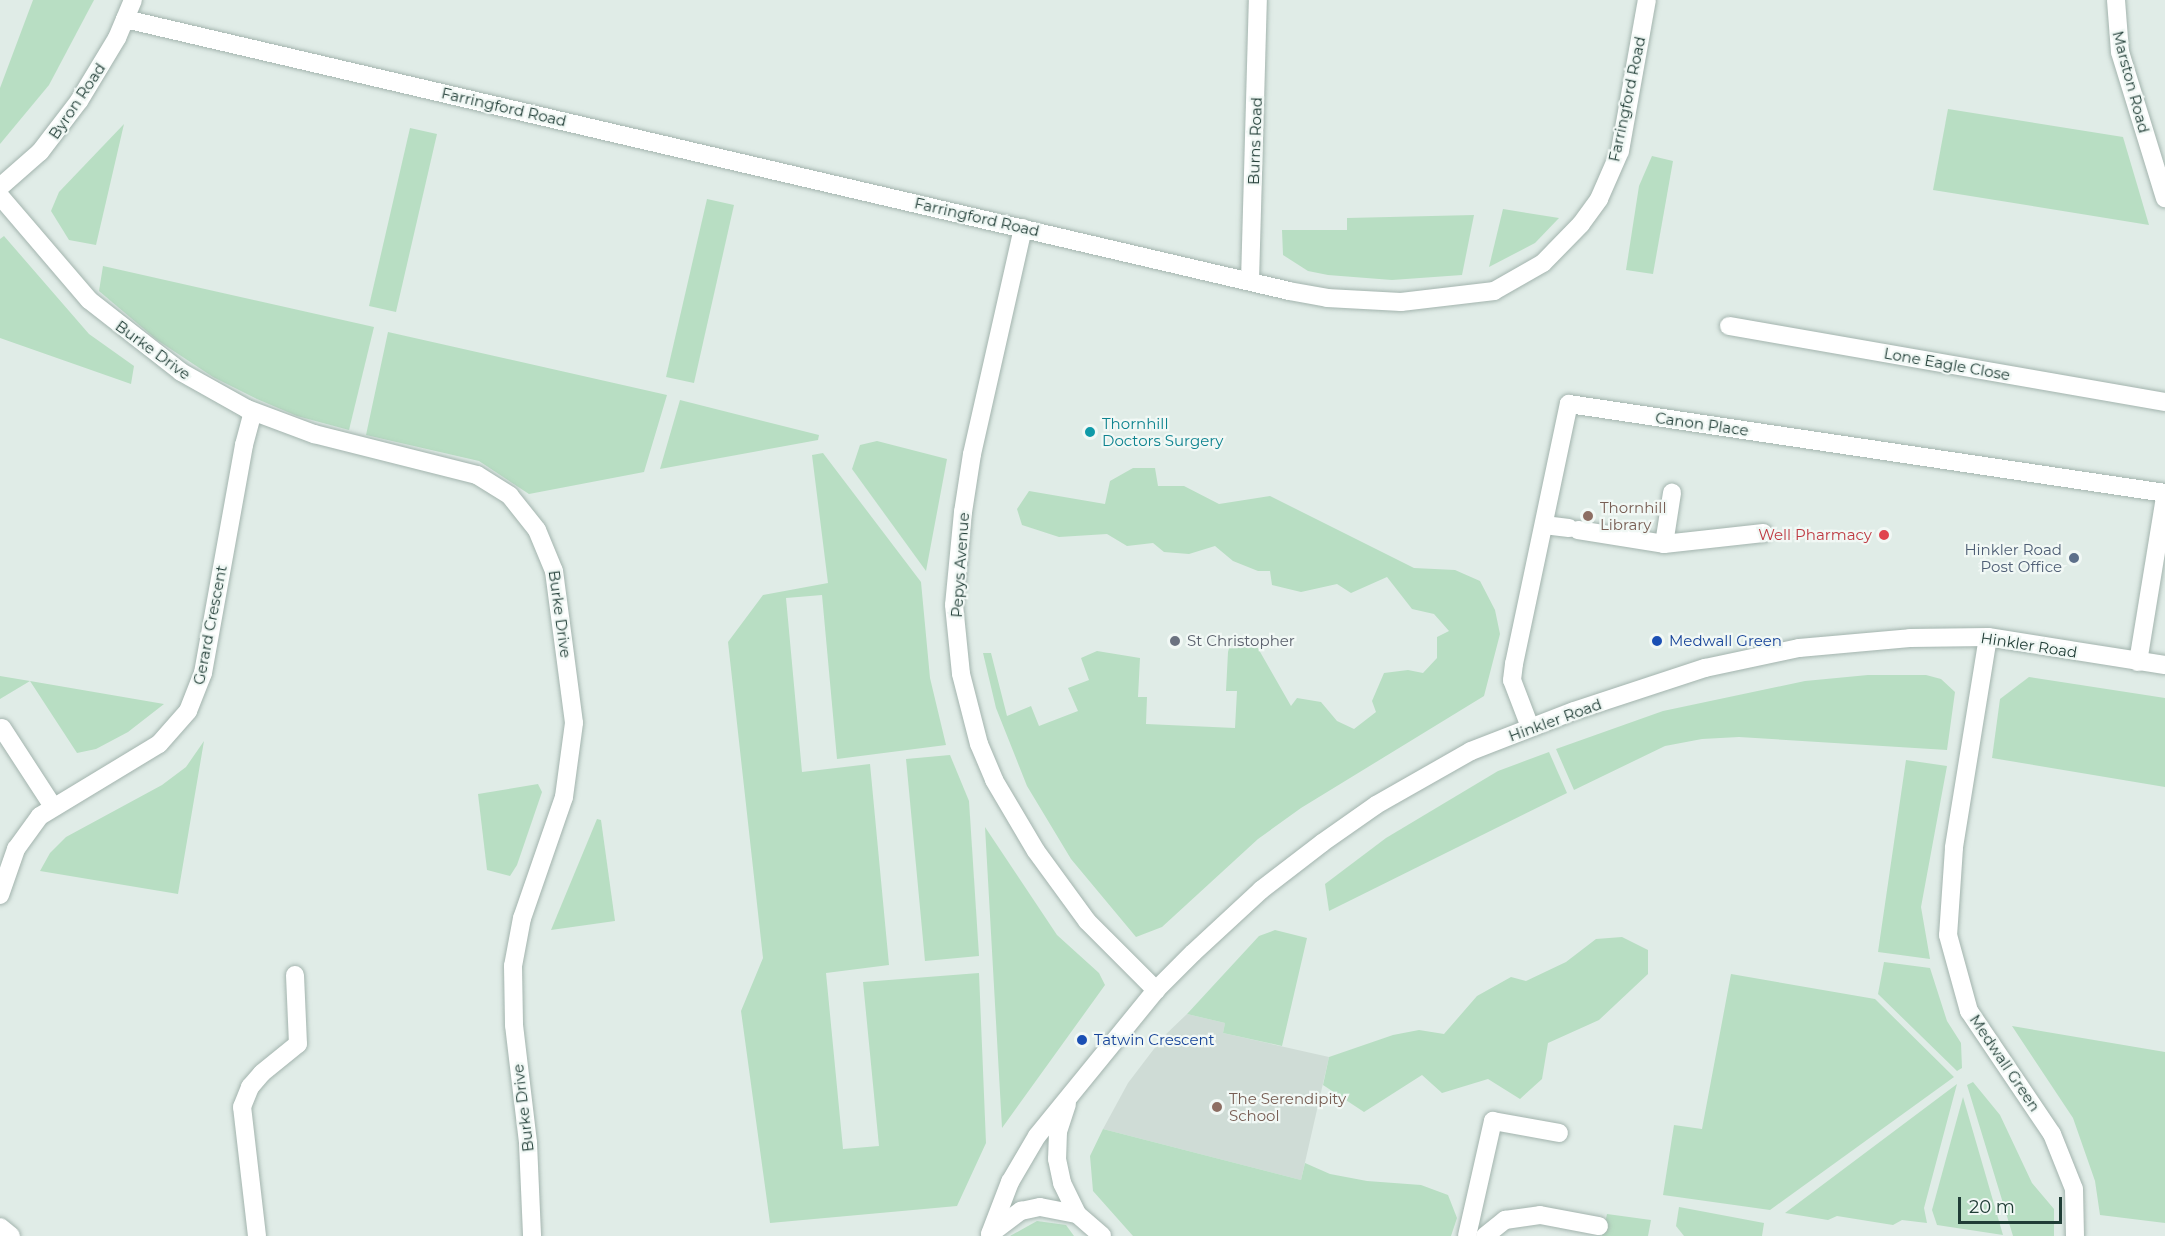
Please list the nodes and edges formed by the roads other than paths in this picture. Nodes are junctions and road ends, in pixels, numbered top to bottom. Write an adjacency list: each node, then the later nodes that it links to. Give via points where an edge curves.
1 (133, 0): 5 (street, Byron Road)
2 (1258, 0): 10 (street, Burns Road)
3 (1647, 0): 10 (street, Farringford Road, via 1620,151 1610,177 1581,224 1543,263 1494,291 1401,302 1327,298)
4 (2116, 0): 8 (street, Marston Road, via 2120,52)
5 (125, 19): 6 (street, Byron Road, via 99,70 56,133); 9 (street, Farringford Road)
6 (0, 187)
7 (0, 196): 13 (street, Burke Drive, via 37,243 109,318 181,372)
8 (2165, 196)
9 (1023, 228): 10 (street, Farringford Road); 28 (street, Pepys Avenue, via 972,454 963,512 954,605 961,674 979,744 994,780 1036,851 1087,921)
10 (1250, 281)
11 (1729, 326): 12 (street, Lone Eagle Close)
12 (2165, 402)
13 (254, 412): 25 (street, Gerard Crescent, via 242,455 203,673 188,711 151,750); 37 (street, Burke Drive, via 345,444 477,475 510,496 530,518 548,550 555,572 574,723 564,797 522,918 513,966 511,994 528,1143)
14 (1672, 493): 19 (street)
15 (2165, 493): 17 (street, Canon Place, via 1569,404)
16 (2165, 500): 21 (street)
17 (1544, 525): 19 (street); 23 (street, Canon Place, via 1512,680)
18 (1763, 533): 19 (street)
19 (1664, 544)
20 (1988, 637): 21 (street, Hinkler Road); 23 (street, Hinkler Road, via 1910,638 1799,648 1705,668); 41 (street, Medwall Green, via 1954,848 1948,934 1969,1011 2052,1134 2074,1189)
21 (2138, 662): 22 (street, Hinkler Road)
22 (2165, 665)
23 (1530, 727): 28 (street, Hinkler Road, via 1472,751 1358,817 1261,890)
24 (2, 728): 25 (street)
25 (52, 805): 26 (street, Gerard Crescent, via 16,849)
26 (0, 895)
27 (295, 975): 36 (street, via 298,1044 262,1073 250,1087 242,1107)
28 (1156, 990): 29 (street, Hinkler Road)
29 (1069, 1096): 31 (street, Hinkler Road, via 1058,1132 1057,1158 1062,1183); 34 (street, Hinkler Road, via 1037,1136 1010,1182)
30 (1559, 1133): 39 (street, via 1493,1121)
31 (1077, 1214): 34 (street, via 1040,1207 1021,1211); 38 (street)
32 (1599, 1226): 40 (street, via 1540,1215 1505,1220)
33 (0, 1227): 35 (street)
34 (990, 1235)
35 (11, 1236)
36 (257, 1236)
37 (532, 1236)
38 (1102, 1236)
39 (1467, 1236)
40 (1485, 1236)
41 (2075, 1236)

